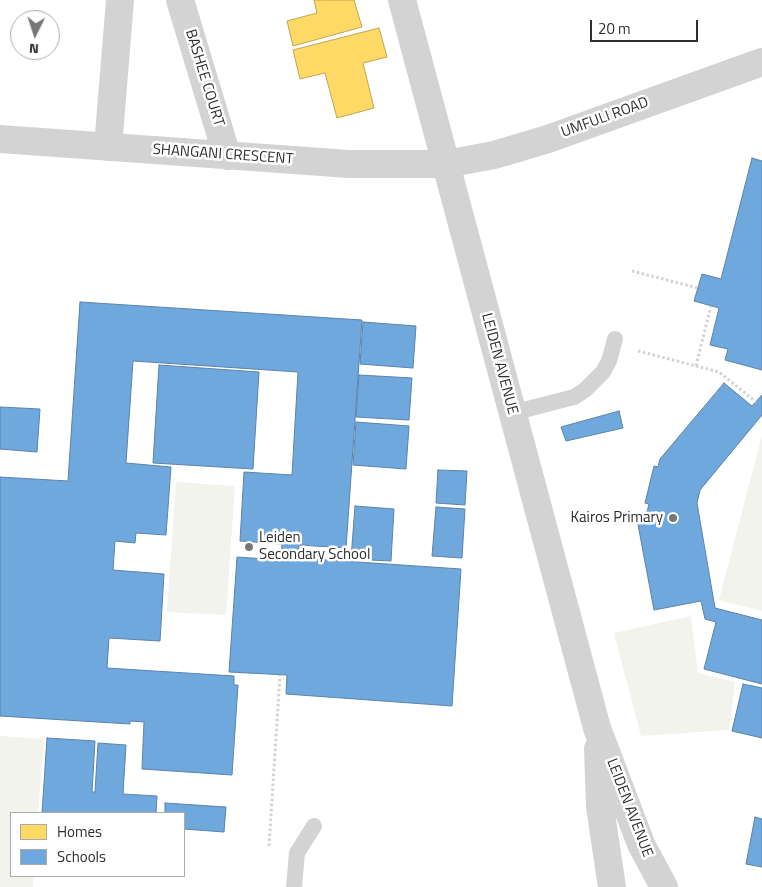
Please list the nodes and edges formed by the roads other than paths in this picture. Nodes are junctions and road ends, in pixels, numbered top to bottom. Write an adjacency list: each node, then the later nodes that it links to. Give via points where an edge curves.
1 (120, 0): 6 (street)
2 (180, 0): 7 (street, BASHEE COURT)
3 (402, 0): 8 (street, LEIDEN AVENUE)
4 (762, 62): 8 (street, UMFULI ROAD, via 548,139 494,155)
5 (0, 139): 6 (street, SHANGANI CRESCENT)
6 (108, 147): 7 (street, SHANGANI CRESCENT)
7 (227, 156): 8 (street, SHANGANI CRESCENT, via 348,164)
8 (446, 164): 10 (street, LEIDEN AVENUE)
9 (614, 342): 10 (lane, via 603,372 585,390 574,397)
10 (512, 413): 11 (street, LEIDEN AVENUE)
11 (597, 728): 14 (street, LEIDEN AVENUE, via 600,806); 15 (street, LEIDEN AVENUE, via 641,844)
12 (314, 826): 13 (lane, via 297,853)
13 (294, 887)
14 (612, 887)
15 (664, 887)

